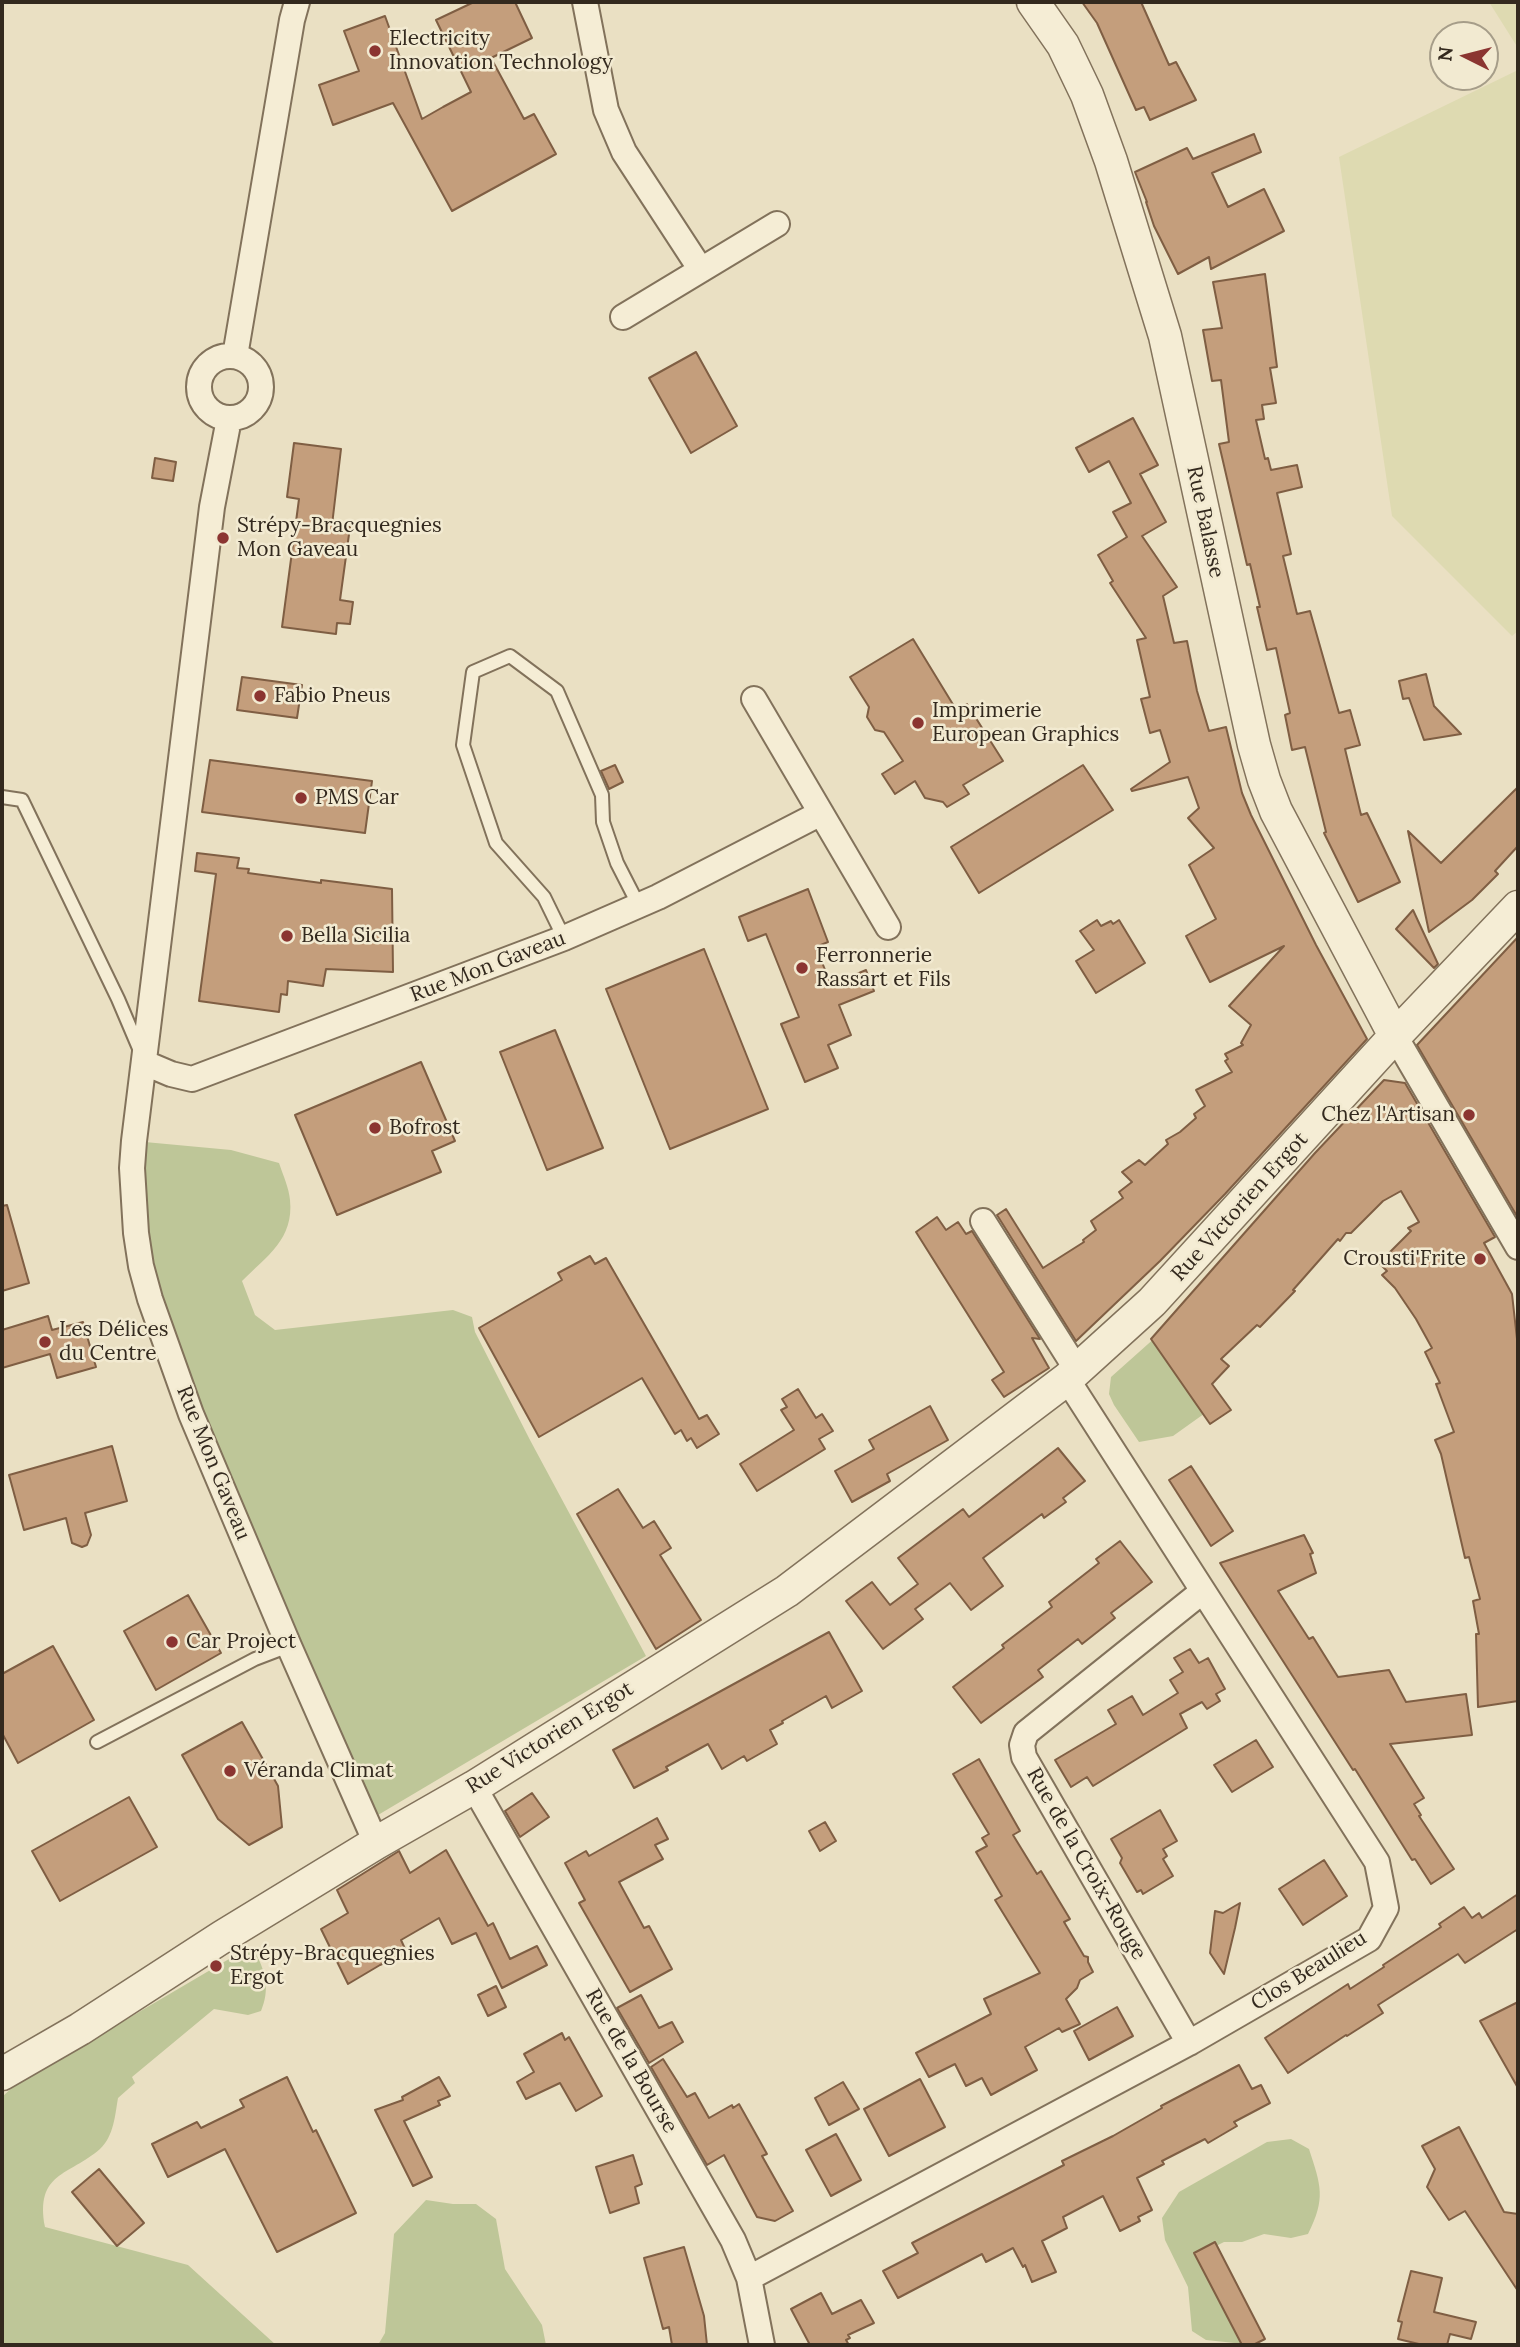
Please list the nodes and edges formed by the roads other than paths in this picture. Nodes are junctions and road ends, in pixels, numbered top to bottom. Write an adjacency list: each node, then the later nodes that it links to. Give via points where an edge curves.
1 (298, 2): 7 (street)
2 (585, 2): 5 (street, via 606,110 624,152)
3 (1032, 2): 16 (street, Rue Balasse, via 1063,45 1087,95 1165,336 1264,780)
4 (777, 224): 5 (street)
5 (701, 270): 6 (street)
6 (623, 317)
7 (235, 356): 8 (street, via 253,366 261,385 256,405); 8 (street, via 215,359 198,384 203,404)
8 (229, 419): 17 (street, Rue Mon Gaveau, via 212,507)
9 (754, 699): 11 (street)
10 (2, 797): 17 (lane, via 22,800)
11 (821, 813): 12 (street, Rue Mon Gaveau); 14 (street)
12 (639, 906): 15 (street, Rue Mon Gaveau); 15 (lane, via 617,863 603,822 602,795 557,691 510,656 473,672 463,744 496,843 544,897)
13 (1518, 907): 16 (street, Rue Victorien Ergot)
14 (888, 927)
15 (564, 938): 17 (street, Rue Mon Gaveau, via 192,1079)
16 (1395, 1036): 19 (street); 20 (street, Rue Victorien Ergot, via 1152,1302)
17 (145, 1063): 22 (street, Rue Mon Gaveau, via 132,1168 141,1266 191,1414)
18 (983, 1221): 20 (street)
19 (1518, 1247)
20 (1072, 1375): 21 (street, Clos Beaulieu); 24 (street, Rue Victorien Ergot, via 787,1591)
21 (1203, 1591): 26 (street, Rue de la Croix-Rouge, via 1026,1733 1022,1745 1024,1757); 26 (street, Clos Beaulieu, via 1377,1862 1386,1908 1369,1939)
22 (289, 1646): 23 (lane, via 255,1659); 25 (street, Rue Mon Gaveau)
23 (97, 1742)
24 (474, 1787): 25 (street, Rue Victorien Ergot); 28 (street, Rue de la Bourse, via 733,2240)
25 (376, 1843): 27 (street, Rue Victorien Ergot)
26 (1189, 2043): 28 (street, Clos Beaulieu)
27 (2, 2074)
28 (749, 2278): 29 (street, Rue de la Bourse)
29 (762, 2345)

